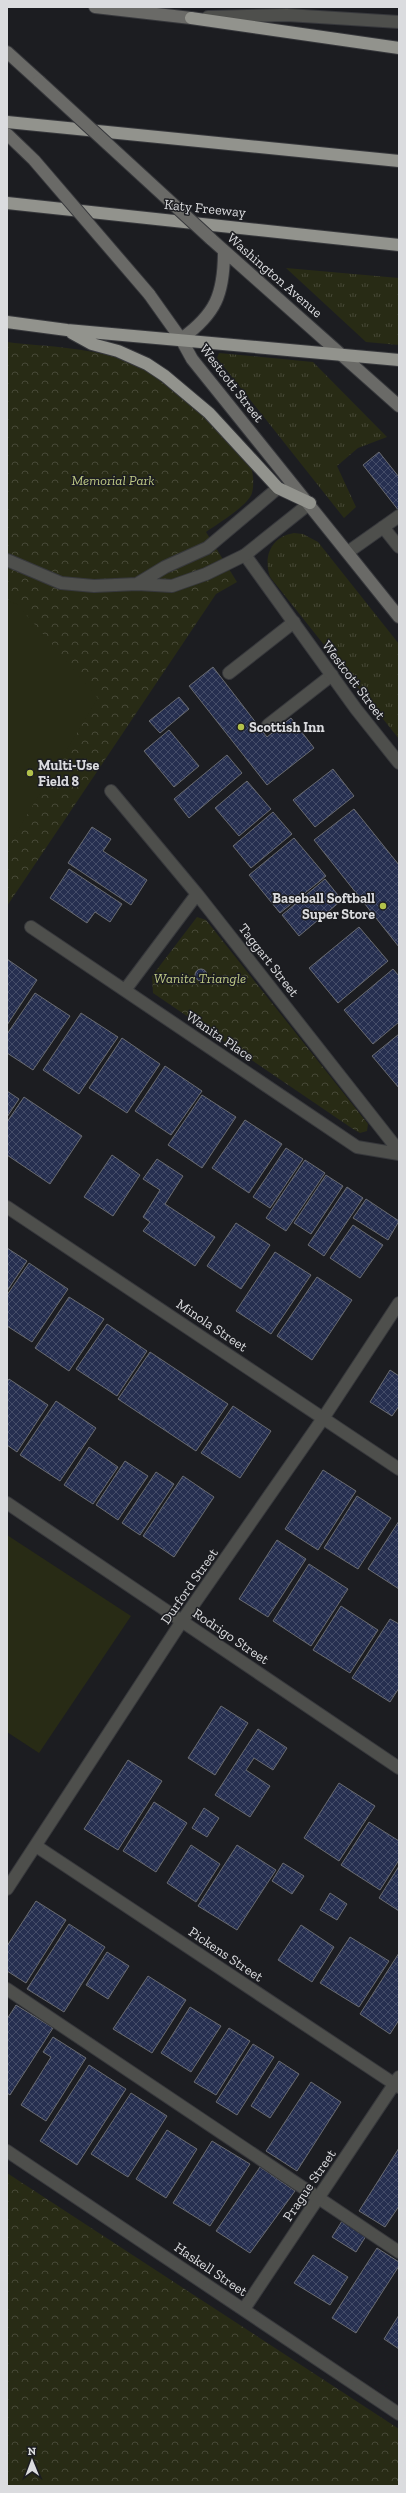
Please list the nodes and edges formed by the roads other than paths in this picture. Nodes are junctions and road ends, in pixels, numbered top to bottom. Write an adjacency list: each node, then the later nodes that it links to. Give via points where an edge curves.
1 (95, 7): 2 (main road)
2 (191, 18): 3 (street, via 287,15); 4 (highway)
3 (399, 22)
4 (399, 48)
5 (7, 52): 11 (main road, Washington Avenue, bridge)
6 (7, 122): 8 (highway)
7 (7, 134): 14 (main road, Westcott Street, bridge, via 34,160 149,294)
8 (399, 162)
9 (7, 203): 10 (highway, Katy Freeway)
10 (399, 245)
11 (224, 251): 14 (main road, via 224,275 214,306 202,324); 15 (main road, Washington Avenue)
12 (7, 322): 13 (highway)
13 (67, 330): 14 (highway); 18 (highway, via 92,344 118,351 147,364 165,376 209,413)
14 (181, 339): 15 (highway); 19 (main road, Westcott Street, via 192,359)
15 (345, 356): 16 (highway); 17 (main road, Washington Avenue)
16 (399, 360)
17 (399, 406)
18 (278, 488): 19 (highway); 26 (street, via 206,548 165,567)
19 (310, 504): 23 (main road, Westcott Street); 24 (street)
20 (399, 516): 21 (street)
21 (383, 527): 22 (street); 23 (street)
22 (399, 547)
23 (348, 552): 27 (main road, Westcott Street)
24 (245, 555): 26 (street, via 206,574 172,586); 28 (street, Westcott Street)
25 (7, 560): 26 (street, via 61,583 94,586)
26 (137, 584)
27 (399, 616)
28 (294, 622): 29 (street); 30 (street, Westcott Street)
29 (229, 673)
30 (332, 675): 31 (street); 32 (street, Westcott Street)
31 (268, 725)
32 (399, 763)
33 (111, 791): 34 (street, Taggart Street)
34 (197, 894): 36 (street); 37 (street, Taggart Street)
35 (31, 927): 36 (street, Wanita Place)
36 (125, 990): 37 (street, Wanita Place, via 357,1147)
37 (399, 1152)
38 (7, 1207): 40 (street, Minola Street)
39 (399, 1303): 40 (street, Durford Street)
40 (324, 1417): 41 (street, Minola Street); 43 (street, Durford Street)
41 (399, 1469)
42 (7, 1503): 43 (street, Rodrigo Street)
43 (182, 1621): 44 (street, Rodrigo Street); 45 (street, Durford Street)
44 (399, 1768)
45 (36, 1846): 46 (street, Durford Street); 48 (street, Pickens Street)
46 (7, 1889)
47 (7, 1989): 50 (street)
48 (397, 2083): 50 (street, Prague Street)
49 (7, 2151): 52 (street, Haskell Street)
50 (319, 2198): 51 (street); 52 (street, Prague Street)
51 (399, 2252)
52 (244, 2309): 53 (street, Haskell Street)
53 (399, 2414)

